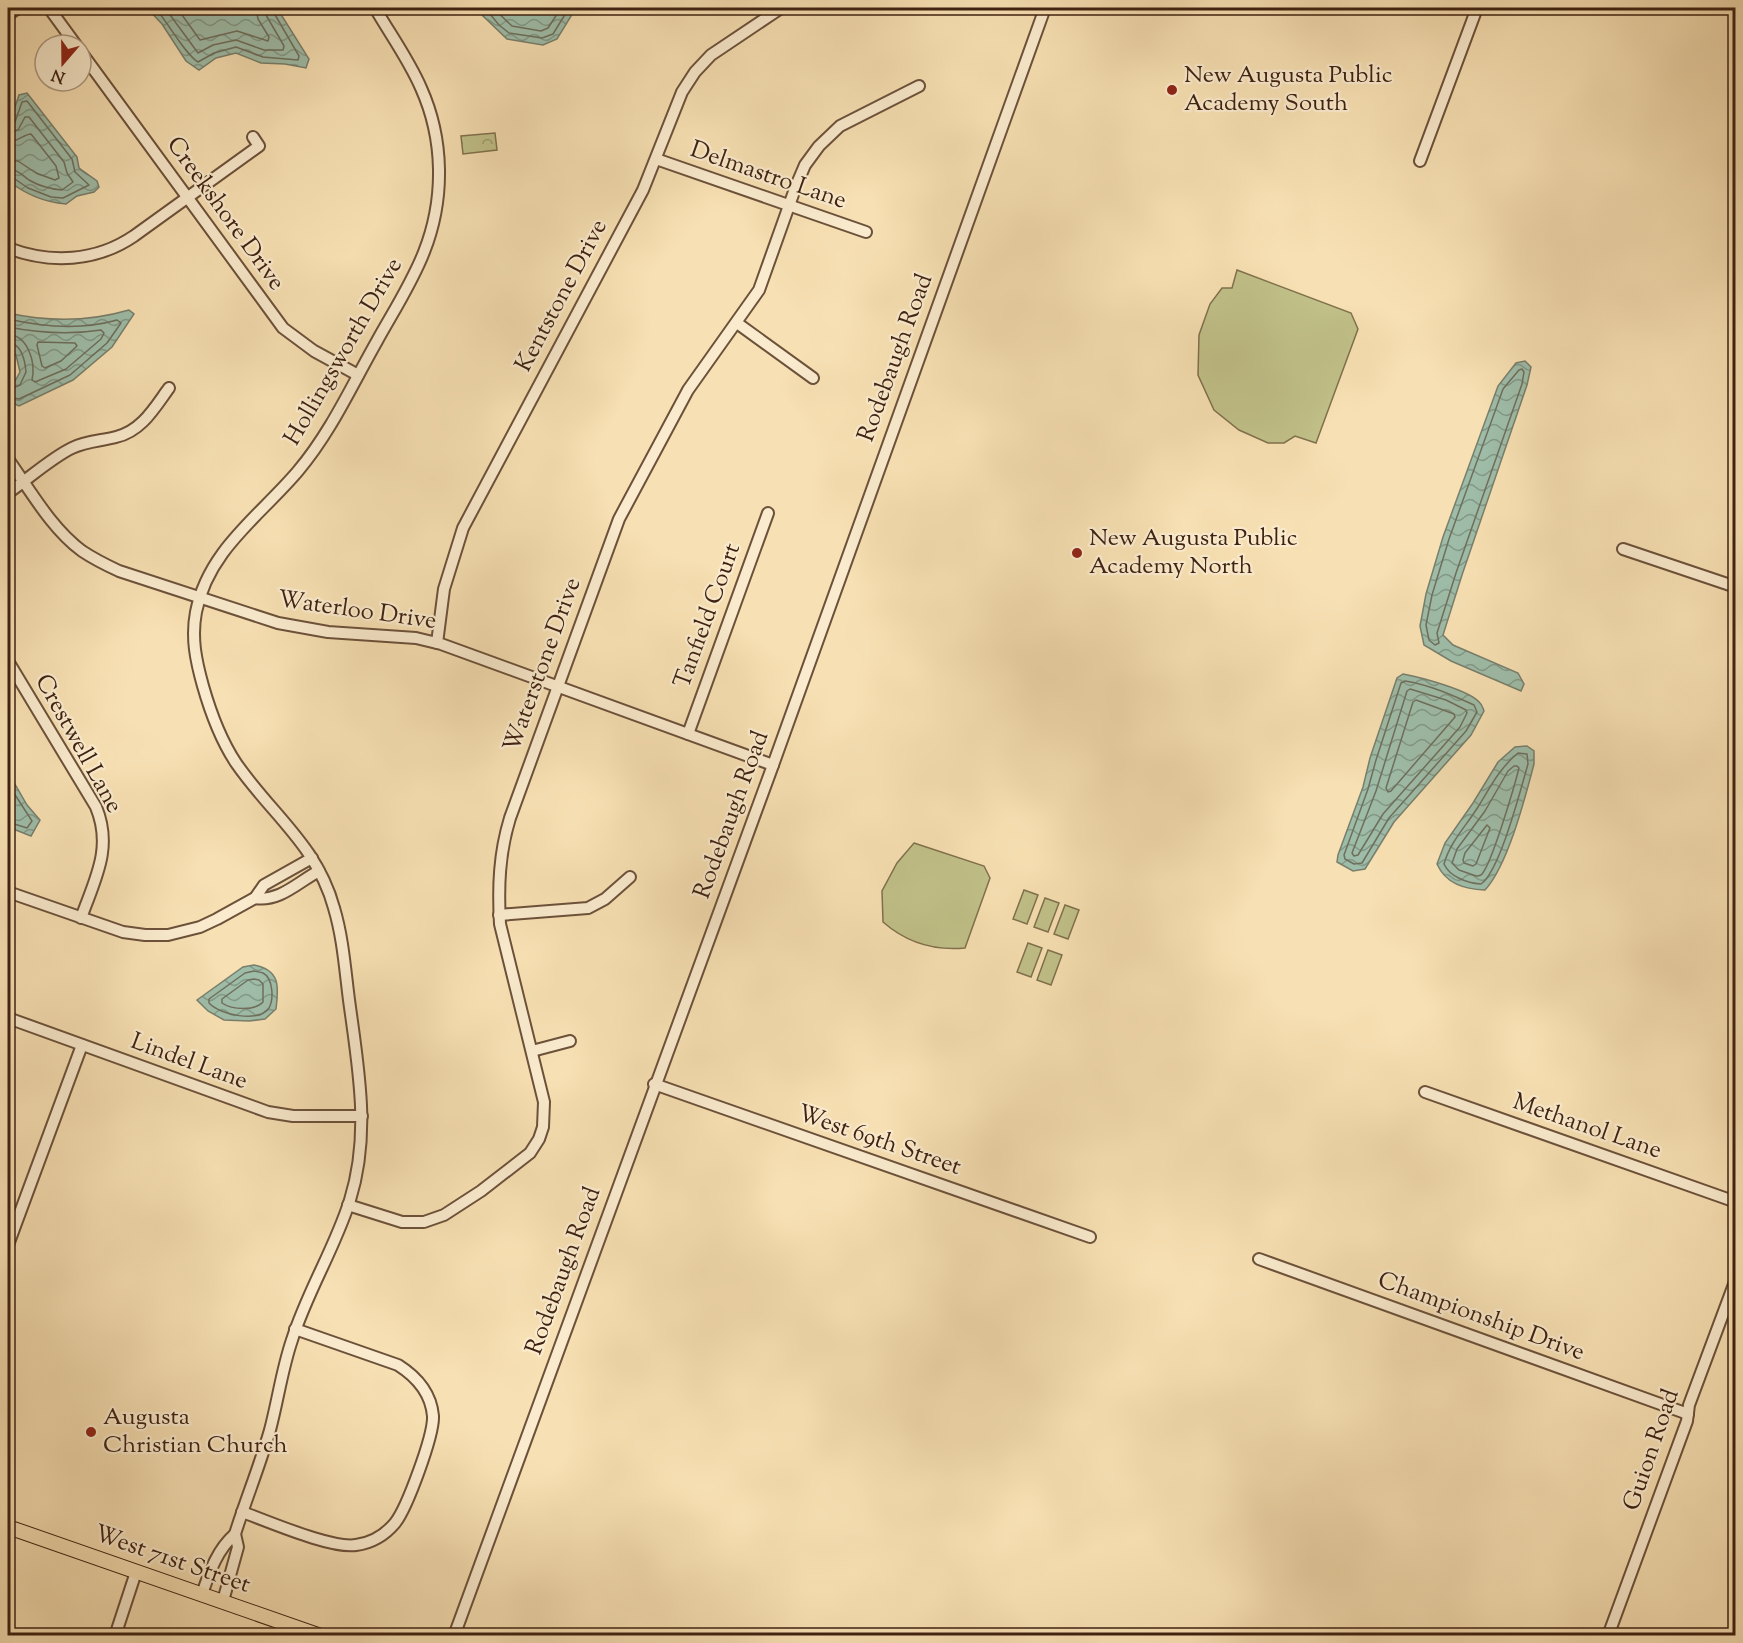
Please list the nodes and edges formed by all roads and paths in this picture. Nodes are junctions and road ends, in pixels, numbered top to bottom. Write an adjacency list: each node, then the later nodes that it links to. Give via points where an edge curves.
1 (18, 8): 7 (street)
2 (49, 8): 8 (street)
3 (375, 8): 19 (street, Hollingsworth Drive, via 428,105 437,145 439,186 423,254)
4 (781, 8): 12 (street, Kentstone Drive, via 724,44 699,68 679,98)
5 (1045, 8): 33 (street, Rodebaugh Road)
6 (1477, 8): 13 (street)
7 (8, 15)
8 (67, 33)
9 (93, 69): 14 (street, Creekshore Drive)
10 (919, 86): 15 (street, Waterstone Drive, via 849,120 829,135 805,165)
11 (253, 137): 14 (street, via 259,146)
12 (656, 159): 15 (street, Delmastro Lane); 29 (street, Kentstone Drive, via 466,520 444,589)
13 (1420, 161)
14 (187, 198): 17 (street, via 130,239 93,255 49,259); 19 (street, Creekshore Drive, via 283,327 314,351)
15 (789, 205): 16 (street, Delmastro Lane); 18 (street, Waterstone Drive, via 761,285)
16 (866, 232)
17 (8, 248)
18 (737, 323): 20 (street); 31 (street, Waterstone Drive, via 688,390 620,519)
19 (358, 375): 28 (street, Hollingsworth Drive, via 308,459 225,549)
20 (813, 378)
21 (170, 388): 23 (street, via 132,431 71,448)
22 (8, 459): 23 (street, Waterloo Drive)
23 (24, 482): 24 (street); 28 (street, Waterloo Drive, via 58,528 97,561)
24 (8, 494)
25 (768, 513): 32 (street, Tanfield Court)
26 (1623, 549): 27 (street)
27 (1736, 587)
28 (200, 596): 29 (street, Waterloo Drive, via 288,626); 34 (street, Hollingsworth Drive, via 194,625 195,650 220,737 240,769)
29 (436, 643): 31 (street, Waterloo Drive)
30 (8, 661): 40 (street, Crestwell Lane, via 96,807 103,826 102,857)
31 (558, 686): 32 (street, Waterloo Drive); 39 (street, Waterstone Drive, via 506,833 498,874)
32 (688, 734): 33 (street, Waterloo Drive)
33 (773, 765): 45 (street, Rodebaugh Road)
34 (312, 858): 35 (street, Hollingsworth Drive); 38 (street, via 264,885)
35 (319, 871): 38 (street, via 283,893 266,900); 47 (street, Hollingsworth Drive, via 341,937)
36 (630, 877): 39 (street, via 588,908)
37 (8, 892): 40 (street)
38 (255, 898): 40 (street, via 204,926 168,935 123,932)
39 (499, 915): 44 (street, Waterstone Drive)
40 (81, 918)
41 (8, 1018): 43 (street, Lindel Lane)
42 (570, 1041): 44 (street)
43 (82, 1045): 47 (street, Lindel Lane, via 268,1112); 51 (street)
44 (532, 1051): 49 (street, Waterstone Drive, via 545,1114 539,1139 524,1159 450,1211 429,1221 395,1221)
45 (654, 1084): 50 (street, West 69th Street); 64 (street, Rodebaugh Road)
46 (1425, 1092): 48 (street, Methanol Lane)
47 (362, 1116): 49 (street, Hollingsworth Drive, via 358,1165)
48 (1736, 1202)
49 (348, 1205): 54 (street, Hollingsworth Drive)
50 (1090, 1237)
51 (8, 1245)
52 (1259, 1259): 55 (street, Championship Drive)
53 (1736, 1279): 55 (street, Guion Road)
54 (296, 1329): 56 (street, Hollingsworth Drive, via 269,1433); 56 (street, via 410,1372 429,1400 433,1417 430,1437 399,1517 385,1533 366,1543 328,1543)
55 (1688, 1414): 65 (street, Guion Road)
56 (242, 1512): 58 (street, Hollingsworth Drive)
57 (8, 1527): 59 (main road, West 71st Street)
58 (235, 1534): 60 (street, Hollingsworth Drive, via 213,1562); 61 (street, Hollingsworth Drive, via 238,1547)
59 (136, 1572): 60 (main road, West 71st Street); 62 (street)
60 (202, 1594): 61 (main road, West 71st Street)
61 (223, 1601): 63 (main road, West 71st Street)
62 (115, 1635)
63 (321, 1635)
64 (454, 1635)
65 (1608, 1635)

